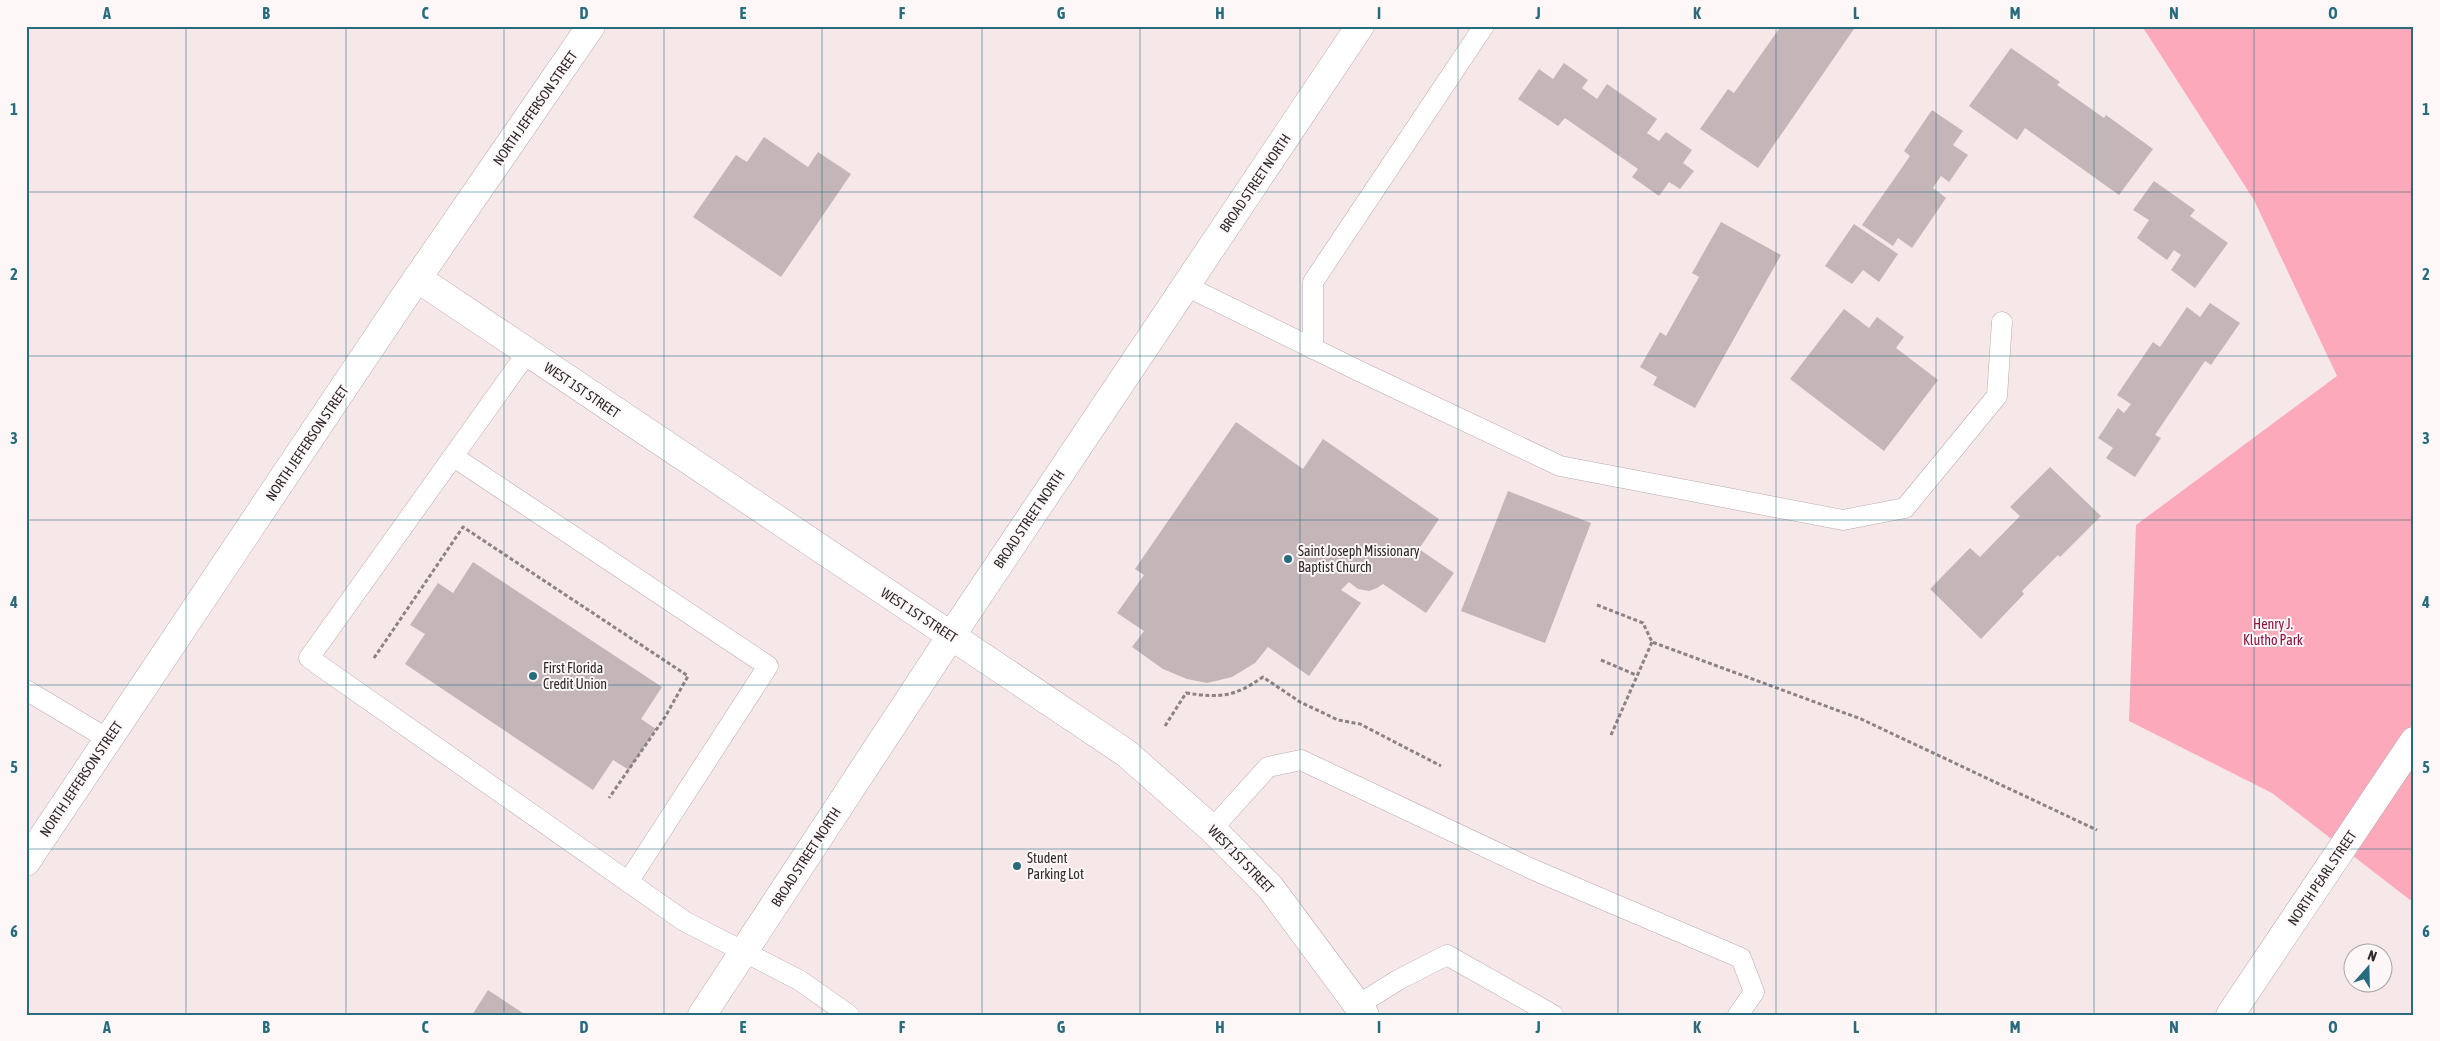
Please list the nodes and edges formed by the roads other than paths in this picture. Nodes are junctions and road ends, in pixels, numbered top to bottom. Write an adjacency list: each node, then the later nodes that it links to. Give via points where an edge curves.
1 (1360, 26): 5 (street, BROAD STREET NORTH)
2 (1484, 26): 7 (lane, via 1313,282)
3 (585, 28): 4 (street, NORTH JEFFERSON STREET)
4 (417, 278): 8 (street, WEST 1ST STREET); 12 (street, NORTH JEFFERSON STREET)
5 (1186, 286): 7 (lane); 10 (street, BROAD STREET NORTH)
6 (2002, 322): 7 (lane, via 1997,396 1905,508 1843,520 1560,466)
7 (1313, 349)
8 (527, 354): 9 (lane); 10 (street, WEST 1ST STREET)
9 (454, 457): 16 (lane, via 768,666); 16 (lane, via 310,658)
10 (951, 636): 14 (street, WEST 1ST STREET, via 1126,753); 17 (street, BROAD STREET NORTH)
11 (26, 690): 12 (lane)
12 (108, 740): 15 (street, NORTH JEFFERSON STREET)
13 (2414, 740): 23 (street, NORTH PEARL STREET)
14 (1212, 828): 18 (street, WEST 1ST STREET, via 1270,887); 22 (lane, via 1268,767 1301,760 1534,870 1741,958 1754,992)
15 (26, 862)
16 (628, 882): 17 (lane, via 684,921)
17 (744, 952): 19 (street, BROAD STREET NORTH); 20 (lane, via 799,980)
18 (1362, 1010): 21 (lane, via 1398,980 1447,955)
19 (702, 1015)
20 (849, 1015)
21 (1553, 1015)
22 (1738, 1015)
23 (2230, 1015)

